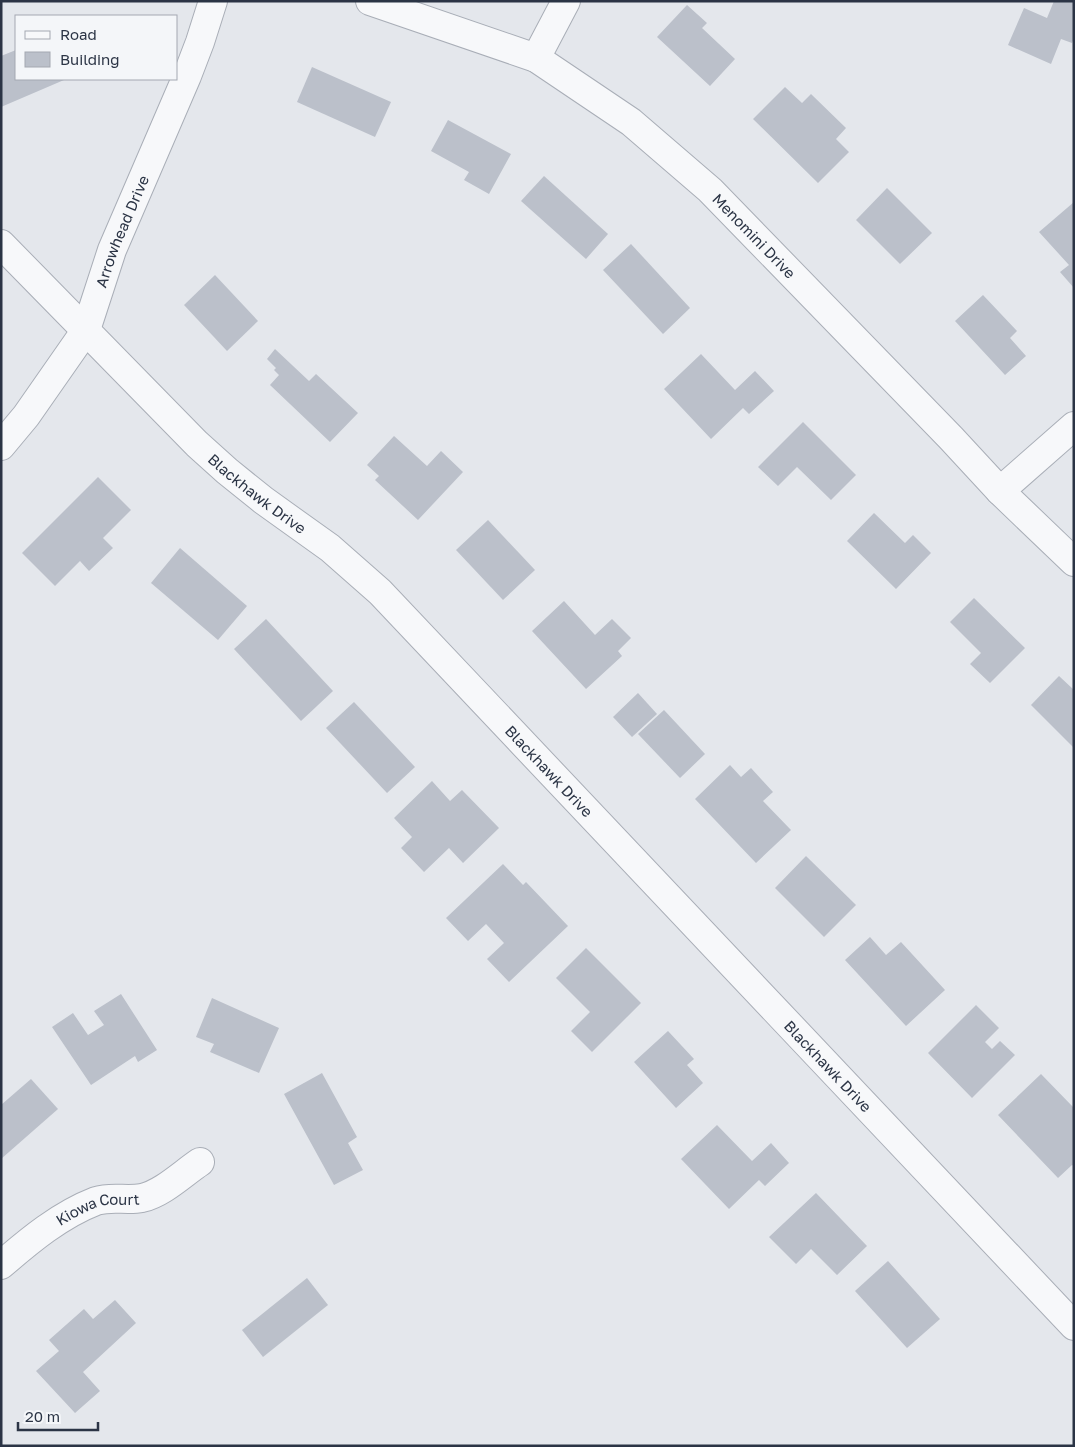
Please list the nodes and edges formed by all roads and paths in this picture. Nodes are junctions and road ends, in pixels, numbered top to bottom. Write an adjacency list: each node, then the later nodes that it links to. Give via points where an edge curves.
1 (213, 1): 6 (street, Arrowhead Drive, via 200,42 112,250)
2 (370, 1): 4 (street, Menomini Drive)
3 (566, 1): 4 (street)
4 (536, 58): 9 (street, Menomini Drive, via 631,122 710,190)
5 (1, 244): 6 (street, Blackhawk Drive)
6 (86, 330): 8 (street, Arrowhead Drive); 13 (street, Blackhawk Drive, via 227,471 330,548 380,592)
7 (1074, 426): 9 (street)
8 (1, 446)
9 (1000, 491): 10 (street, Menomini Drive)
10 (1074, 562)
11 (200, 1162): 12 (street, Kiowa Court, via 153,1194 140,1198 109,1198 63,1218)
12 (1, 1265)
13 (1074, 1326)

